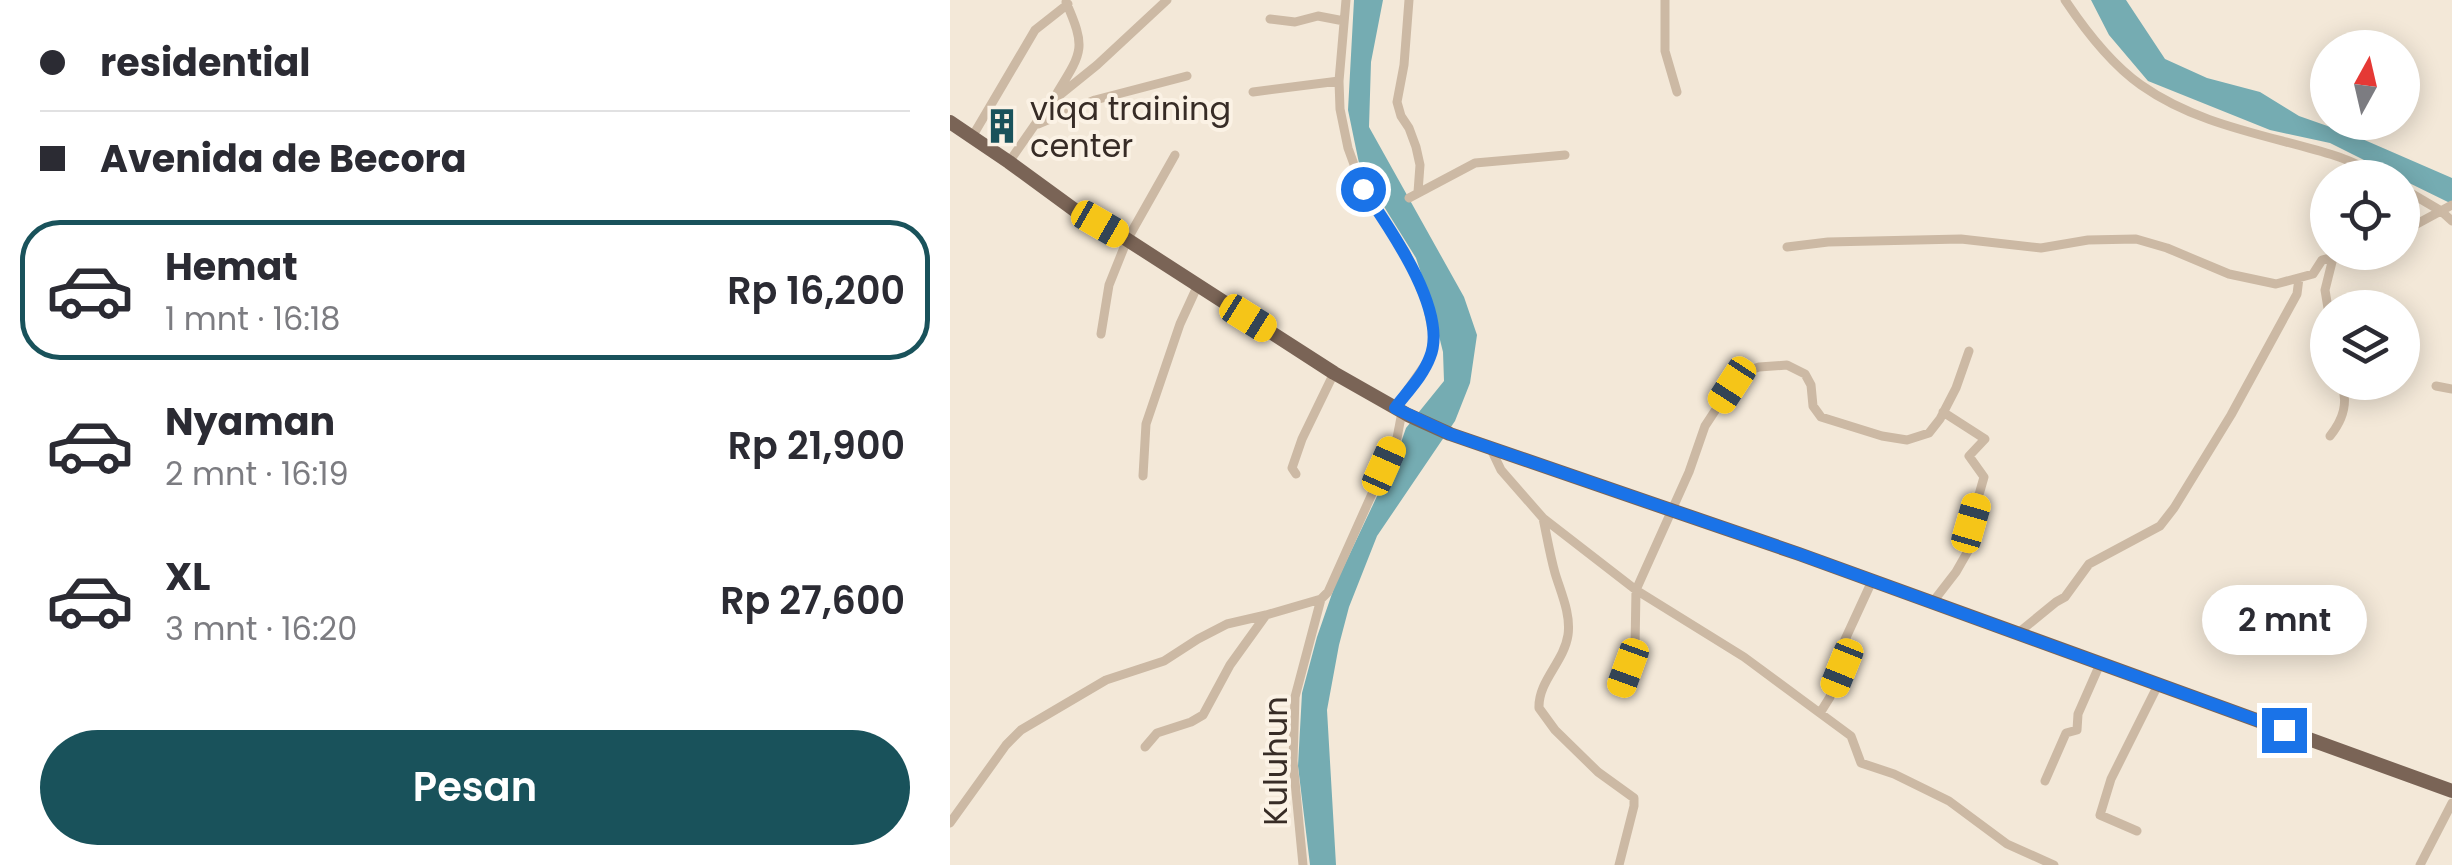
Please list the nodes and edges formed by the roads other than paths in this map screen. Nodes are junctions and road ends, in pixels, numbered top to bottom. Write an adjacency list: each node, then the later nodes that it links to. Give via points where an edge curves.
1 (1168, 0): 13 (street)
2 (1346, 0): 8 (street, Kuluhun)
3 (1409, 0): 18 (street, via 1398,102 1420,165 1414,195 1475,164)
4 (1665, 0): 12 (street, via 1665,52)
5 (2064, 0): 19 (street, via 2139,84 2174,105)
6 (1066, 2): 13 (street, via 1082,46); 16 (street, via 1035,30)
7 (1270, 19): 8 (street)
8 (1344, 21): 10 (street, Kuluhun)
9 (1187, 76): 15 (street, via 1094,100)
10 (1338, 81): 11 (street); 37 (street, Kuluhun, via 1348,148 1363,189 1406,254 1432,323 1431,356)
11 (1253, 92)
12 (1677, 92)
13 (1050, 104): 15 (street)
14 (950, 122): 16 (main road)
15 (1034, 126): 20 (street)
16 (972, 137): 20 (main road)
17 (1176, 155): 26 (street)
18 (1565, 155)
19 (2347, 160)
20 (1009, 162): 26 (main road)
21 (2420, 199): 23 (street)
22 (2452, 205): 23 (street)
23 (2441, 211): 24 (street); 25 (street)
24 (2452, 221)
25 (2420, 222)
26 (1127, 240): 30 (main road); 31 (street)
27 (1786, 246): 29 (street, via 1961,239 2041,248 2136,239 2229,274 2276,284)
28 (2316, 270): 29 (street)
29 (2300, 278): 50 (street, via 2232,415 2160,526 2089,564 2065,597)
30 (1198, 287): 33 (main road); 42 (street, via 1146,424)
31 (1100, 334)
32 (1969, 351): 38 (street)
33 (1334, 373): 37 (main road); 41 (street, via 1302,438)
34 (2436, 386): 35 (street)
35 (2452, 389)
36 (2345, 400): 39 (street, via 2342,422)
37 (1402, 412): 40 (main road); 47 (street, Kuluhun, via 1397,438)
38 (1943, 412): 43 (street, via 1928,433 1908,440 1882,436 1821,417 1805,374 1787,365 1747,371 1706,426); 48 (street, via 1985,439 1969,456 1984,477 1968,551)
39 (2330, 436)
40 (1490, 447): 43 (main road); 44 (street)
41 (1296, 474)
42 (1143, 476)
43 (1672, 511): 45 (main road); 46 (street)
44 (1543, 518): 46 (street); 62 (street, via 1569,630 1539,708 1598,772 1634,798)
45 (1872, 580): 48 (main road); 54 (street)
46 (1636, 590): 53 (street, via 1635,648); 54 (street)
47 (1321, 599): 49 (street); 61 (street, Kuluhun, via 1295,697 1293,761)
48 (1932, 602): 50 (main road)
49 (1266, 615): 55 (street, via 1203,715 1157,732); 59 (street, via 1228,624 1164,661 1106,680 1021,730)
50 (2017, 634): 51 (main road)
51 (2100, 664): 52 (main road); 56 (street, via 2077,730 2066,733)
52 (2158, 685): 57 (main road); 60 (street, via 2100,814)
53 (1620, 690)
54 (1820, 713): 63 (street, via 1851,736 1861,763 1949,801 2007,844)
55 (1145, 746)
56 (2045, 780)
57 (2452, 792)
58 (2452, 803): 64 (street)
59 (950, 823)
60 (2137, 832)
61 (1303, 865)
62 (1619, 865)
63 (2054, 865)
64 (2420, 865)

